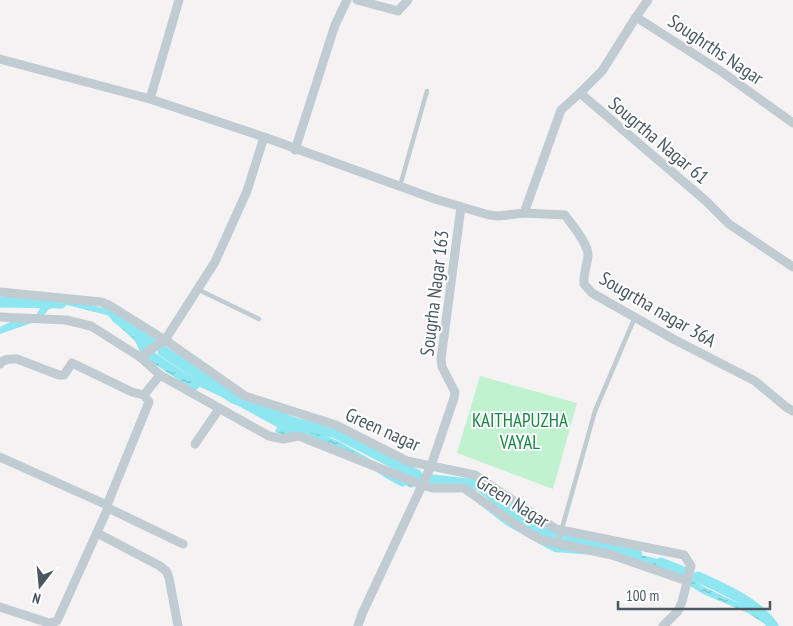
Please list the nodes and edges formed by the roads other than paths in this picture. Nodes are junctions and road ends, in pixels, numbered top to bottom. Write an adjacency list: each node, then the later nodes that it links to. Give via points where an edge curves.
1 (179, 0): 10 (street)
2 (347, 0): 13 (street, via 335,25)
3 (357, 0): 4 (street, via 398,11)
4 (408, 0)
5 (648, 0): 6 (street)
6 (636, 17): 9 (street, Sougrtha Nagar 61, via 602,71); 11 (street, Soughrths Nagar, via 722,72)
7 (0, 60): 10 (street, Sougrtha nagar 36A)
8 (427, 91): 14 (lane)
9 (580, 94): 16 (street, via 561,110); 17 (street, Sougrtha Nagar 61, via 630,134 729,224)
10 (150, 99): 12 (street, Sougrtha nagar 36A)
11 (793, 123)
12 (264, 137): 13 (street, Sougrtha nagar 36A); 18 (street, via 247,190 215,262)
13 (295, 150): 14 (street, Sougrtha nagar 36A)
14 (400, 187): 15 (street, Sougrtha nagar 36A)
15 (461, 207): 16 (street, Sougrtha nagar 36A, via 498,216); 32 (street, Sougrha Nagar 163, via 441,360 455,392)
16 (524, 213): 21 (street, Sougrtha nagar 36A, via 565,215 586,246 584,284 592,293)
17 (793, 267)
18 (198, 289): 22 (lane); 23 (street)
19 (0, 292): 23 (street, Green nagar, via 101,302)
20 (0, 317): 24 (street, via 66,320 91,326)
21 (636, 317): 29 (street, Sougrtha nagar 36A, via 755,381); 36 (lane, via 595,411)
22 (259, 319)
23 (165, 340): 24 (street); 32 (street, Green nagar, via 245,396 336,425 407,461)
24 (140, 357): 26 (street, Green Nagar)
25 (0, 364): 27 (street, via 10,358 17,359 64,375 72,363)
26 (160, 375): 27 (street); 28 (street, Green Nagar)
27 (144, 395): 34 (street, via 149,402)
28 (219, 409): 30 (street); 33 (street, Green Nagar, via 269,436 300,436)
29 (793, 411)
30 (195, 444)
31 (0, 457): 34 (street)
32 (430, 466): 33 (street, Sougrha Nagar 163); 36 (street, Green nagar, via 475,475)
33 (422, 485): 38 (street, Green Nagar, via 464,488 542,540 612,555); 41 (street, Sougrha Nagar 163)
34 (108, 506): 35 (street); 37 (street)
35 (97, 533): 39 (street, via 57,621 49,623); 40 (street, via 167,572)
36 (560, 535): 38 (street, Green nagar, via 590,535 684,555 691,566)
37 (183, 544)
38 (687, 581): 42 (street, Green nagar, via 678,611)
39 (0, 607)
40 (178, 626)
41 (358, 626)
42 (663, 626)

